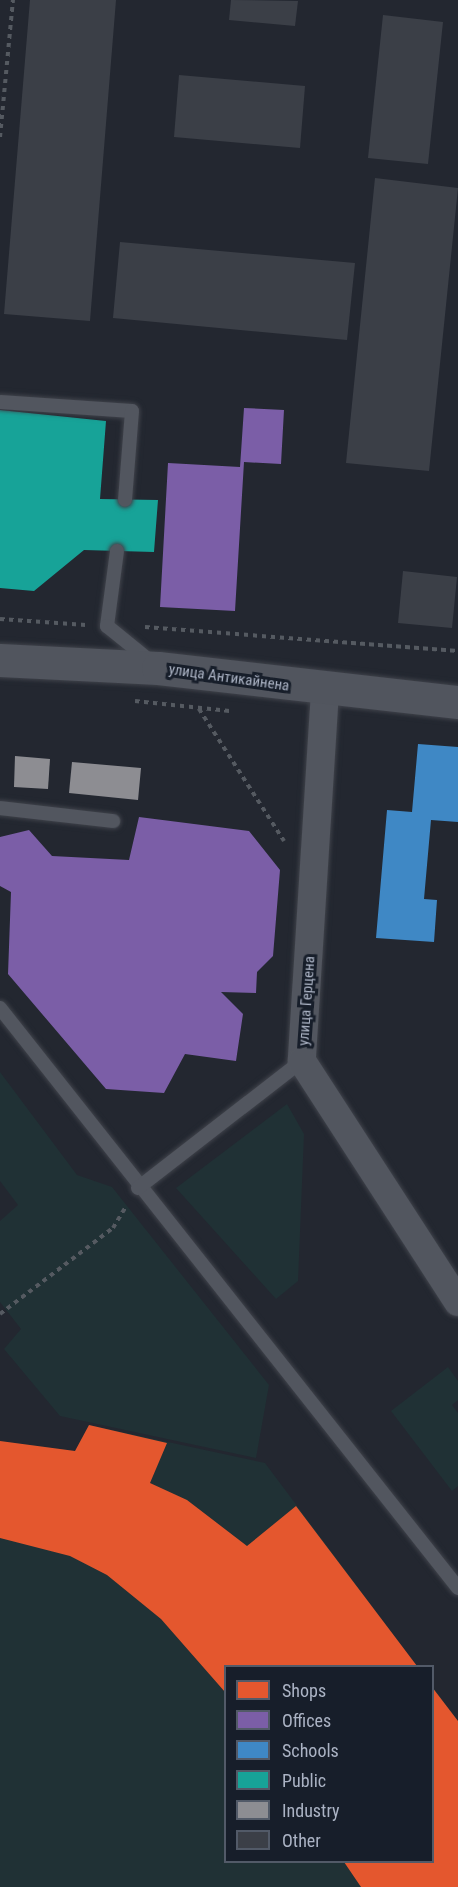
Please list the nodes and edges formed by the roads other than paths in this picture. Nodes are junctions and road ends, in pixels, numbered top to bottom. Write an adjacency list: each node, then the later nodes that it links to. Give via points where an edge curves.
1 (0, 402): 2 (lane, via 132,411)
2 (125, 500)
3 (117, 551): 5 (lane, via 107,626)
4 (0, 660): 5 (main road, улица Антикайнена)
5 (158, 668): 6 (main road, улица Антикайнена)
6 (325, 691): 7 (main road, улица Антикайнена); 11 (street, улица Герцена)
7 (458, 702)
8 (0, 808): 9 (lane)
9 (113, 821)
10 (0, 1008): 12 (lane)
11 (302, 1061): 12 (lane); 13 (street, улица Герцена)
12 (138, 1188): 14 (lane)
13 (458, 1302)
14 (458, 1588)

